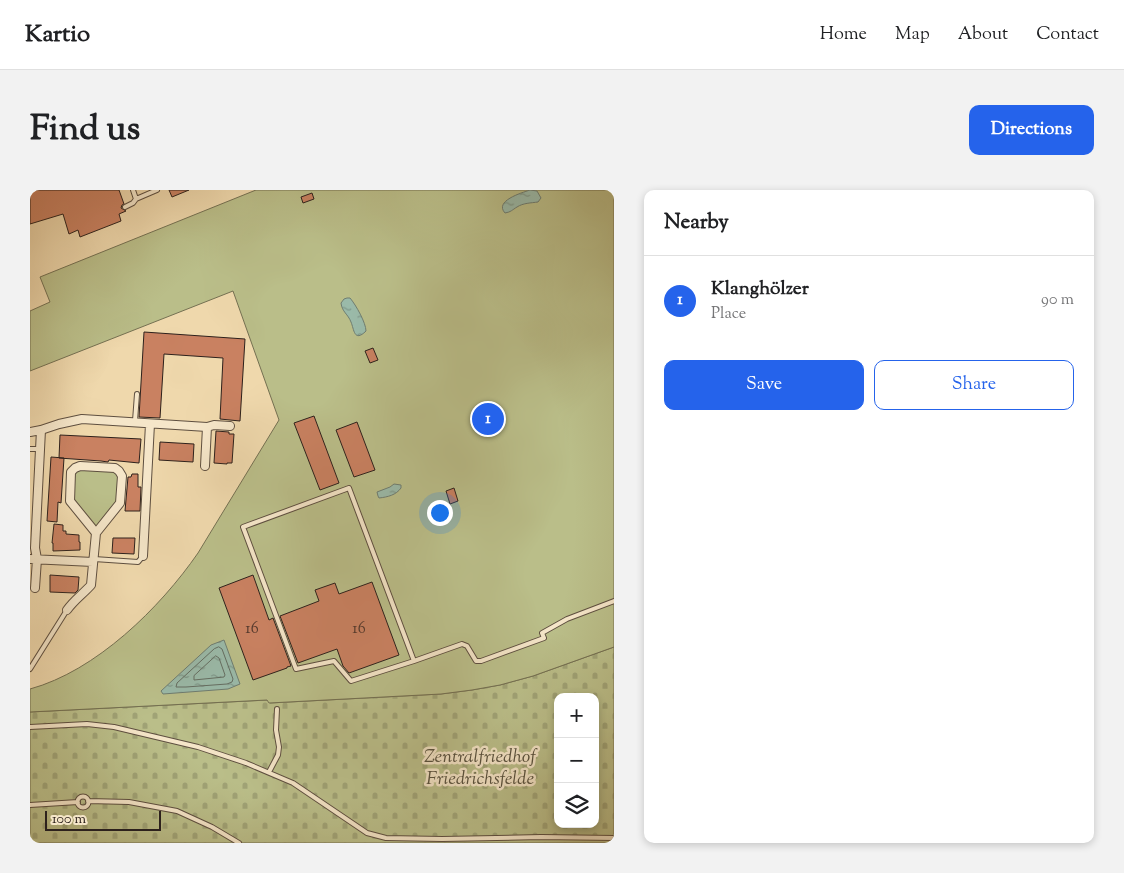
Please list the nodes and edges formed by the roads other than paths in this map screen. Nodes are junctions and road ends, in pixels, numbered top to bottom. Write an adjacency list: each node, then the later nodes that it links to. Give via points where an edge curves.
1 (133, 190): 3 (lane)
2 (157, 190): 3 (lane)
3 (136, 199): 4 (lane)
4 (125, 207)
5 (137, 394): 6 (lane)
6 (135, 423): 7 (street); 10 (street, via 82,419)
7 (150, 424): 9 (street); 16 (street)
8 (230, 426): 9 (street)
9 (207, 427): 14 (street)
10 (41, 430): 11 (street); 13 (street)
11 (30, 432)
12 (30, 449): 13 (lane)
13 (41, 449): 17 (street)
14 (205, 466)
15 (96, 533): 15 (street, via 120,503 122,476 115,468 80,466 71,472 70,501); 18 (street)
16 (143, 556): 18 (lane, via 138,562)
17 (34, 559): 18 (street); 19 (street)
18 (94, 560): 21 (street, via 91,585)
19 (35, 588)
20 (614, 601): 22 (lane, via 567,619 542,633 544,638 481,661 476,661 467,646 462,644)
21 (67, 610): 23 (lane)
22 (414, 661): 22 (lane, via 351,681 334,661 296,669 243,527 349,488)
23 (30, 670)
24 (277, 709): 26 (lane, via 278,755)
25 (30, 727): 26 (lane, via 87,724 114,727 198,748)
26 (269, 772): 30 (lane, via 293,783 367,833 386,838)
27 (88, 801): 28 (lane, via 82,807); 28 (lane, via 83,796); 31 (lane, via 129,802 177,811)
28 (78, 802): 29 (lane)
29 (30, 805)
30 (614, 838)
31 (239, 843)

